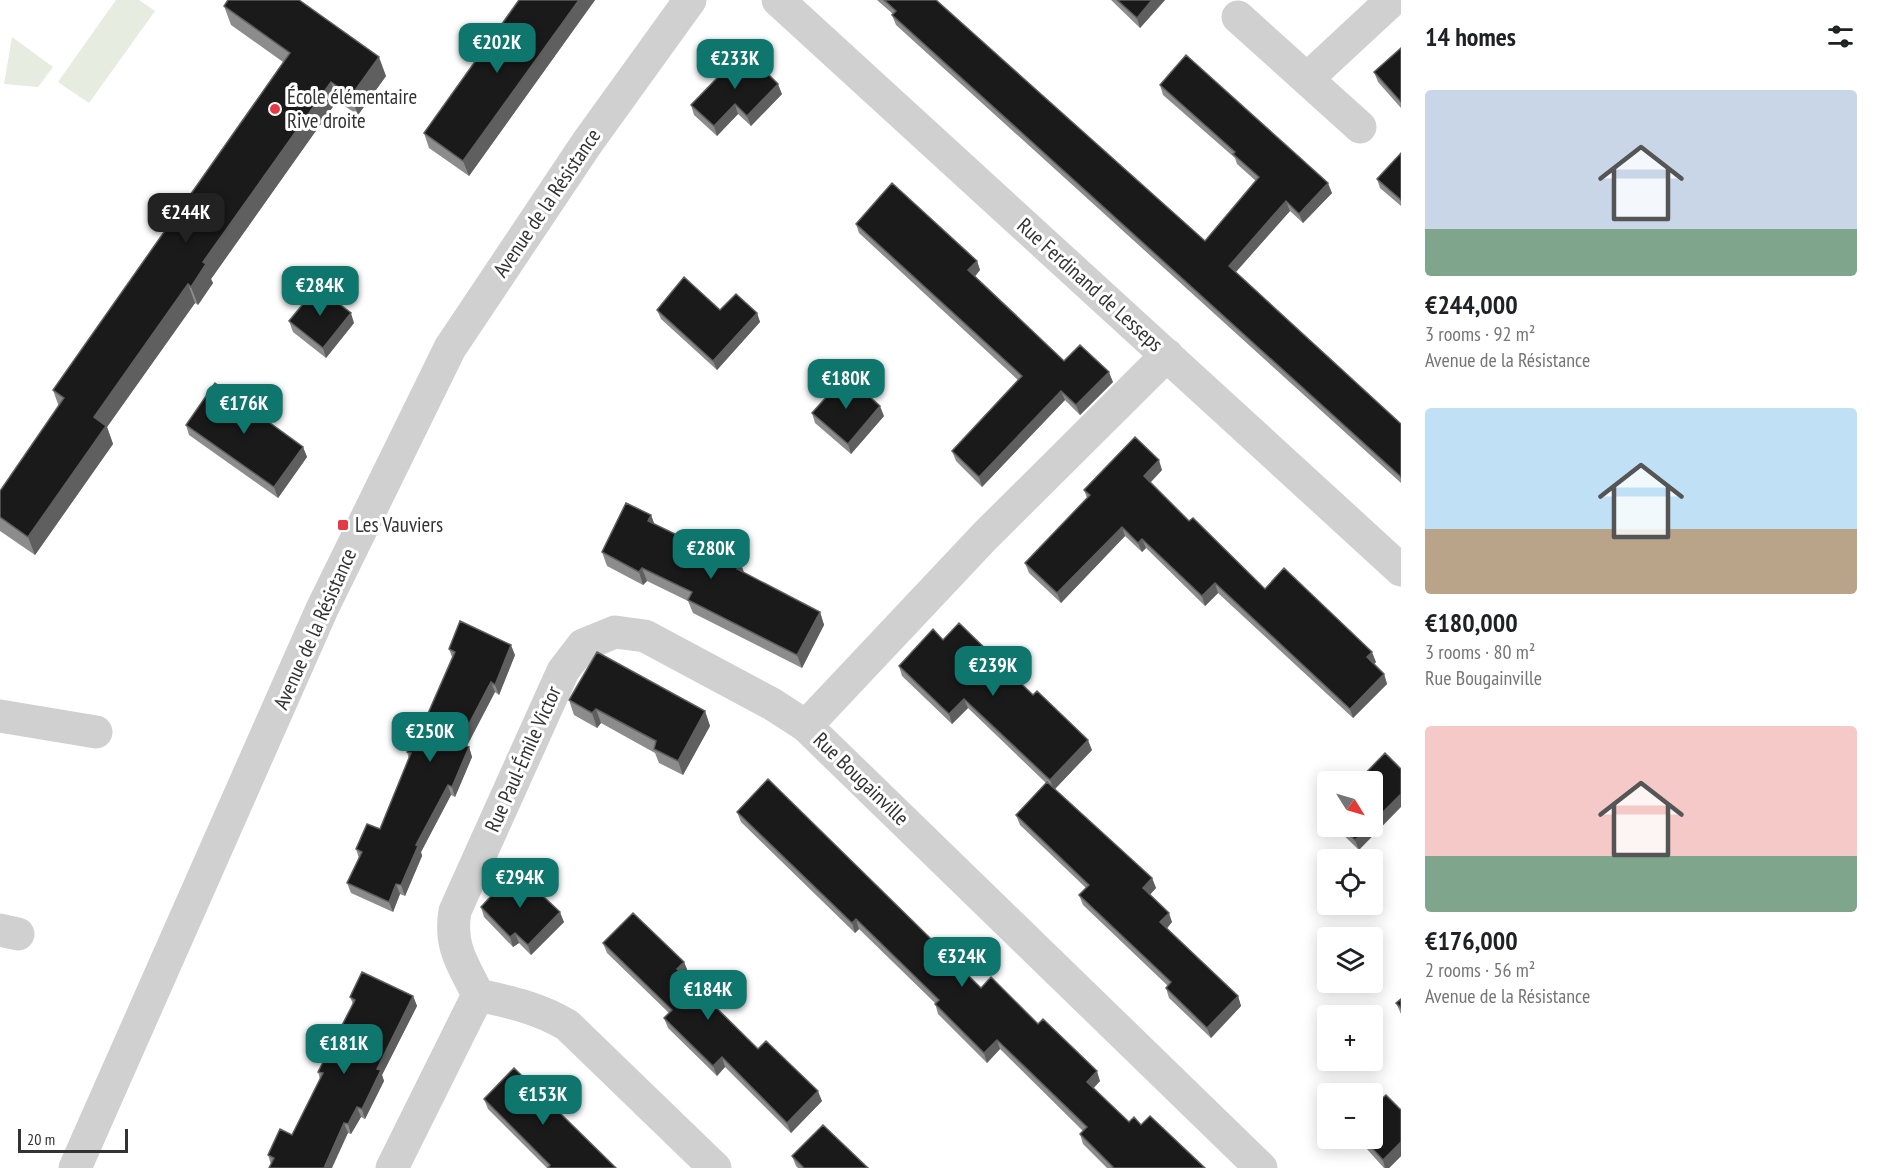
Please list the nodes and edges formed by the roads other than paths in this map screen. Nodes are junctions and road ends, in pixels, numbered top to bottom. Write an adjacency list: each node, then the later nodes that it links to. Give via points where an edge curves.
1 (690, 0): 13 (street, Avenue de la Résistance, via 587,143 450,348 322,609)
2 (778, 0): 7 (street, Rue Ferdinand de Lesseps)
3 (1392, 0): 5 (street)
4 (1238, 17): 5 (street)
5 (1307, 79): 6 (street)
6 (1360, 127)
7 (1167, 355): 8 (street, Rue Ferdinand de Lesseps); 10 (street, Rue Bougainville, via 985,536)
8 (1401, 570)
9 (0, 716): 11 (street)
10 (806, 726): 12 (street, Rue Paul-Émile Victor, via 645,636 615,632 583,645 563,671 455,911 451,932); 16 (street, Rue Bougainville)
11 (96, 732)
12 (478, 995): 14 (street); 15 (street, via 526,1006 567,1025)
13 (75, 1168)
14 (392, 1168)
15 (715, 1168)
16 (1261, 1168)

